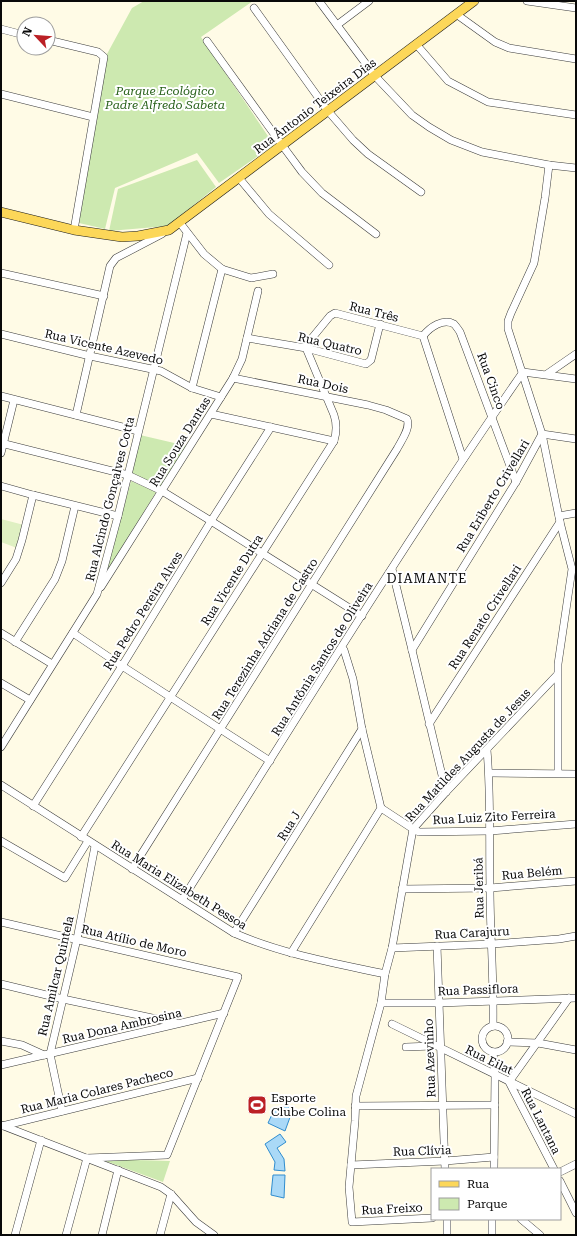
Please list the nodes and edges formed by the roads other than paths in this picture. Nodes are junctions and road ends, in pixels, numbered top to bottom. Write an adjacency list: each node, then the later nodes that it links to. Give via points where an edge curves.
1 (319, 1): 8 (street)
2 (369, 1): 8 (street)
3 (474, 1): 7 (main road, Rua Ântonio Teixeira Dias)
4 (527, 1): 6 (street)
5 (254, 8): 17 (street)
6 (576, 8)
7 (456, 14): 13 (main road, Rua Ântonio Teixeira Dias); 14 (street, via 495,42 509,48)
8 (337, 25): 15 (street)
9 (1, 29): 10 (street)
10 (16, 33)
11 (207, 41): 20 (street)
12 (56, 42): 19 (street, via 98,52 104,57)
13 (416, 44): 15 (main road, Rua Ântonio Teixeira Dias); 18 (street, via 448,81 488,102)
14 (576, 59)
15 (375, 76): 17 (main road, Rua Ântonio Teixeira Dias); 21 (street, via 412,115 451,140 482,152)
16 (1, 94): 19 (street)
17 (328, 111): 20 (main road, Rua Ântonio Teixeira Dias); 24 (street, via 368,154)
18 (576, 115)
19 (93, 117): 27 (street)
20 (282, 145): 23 (main road, Rua Ântonio Teixeira Dias); 30 (street, via 322,193)
21 (549, 165): 22 (street); 45 (street, via 544,219 534,264 508,321 508,329)
22 (576, 168)
23 (239, 178): 26 (main road, Rua Ântonio Teixeira Dias); 31 (street, via 269,214)
24 (421, 192)
25 (1, 212): 27 (main road)
26 (180, 223): 28 (main road, Rua Ântonio Teixeira Dias); 29 (street)
27 (74, 230): 28 (main road, via 122,237)
28 (169, 230): 36 (street, via 116,258 110,266)
29 (187, 233): 32 (street, via 204,254); 44 (street, Rua Alcindo Gonçalves Cotta)
30 (376, 234)
31 (329, 265)
32 (222, 269): 34 (street, via 251,278); 49 (street)
33 (1, 273): 36 (street)
34 (273, 274)
35 (258, 291): 40 (street, Rua Souza Dantas)
36 (104, 296): 43 (street)
37 (380, 324): 39 (street, Rua Três); 41 (street, Rua Três, via 335,313); 41 (street, Rua Quatro, via 371,360 366,364)
38 (1, 334): 43 (street, Rua Vicente Azevedo)
39 (423, 336): 56 (street, Rua Cinco, via 434,326 445,322 454,324 460,332); 65 (street)
40 (247, 338): 41 (street, Rua Quatro); 47 (street, Rua Souza Dantas, via 242,359)
41 (306, 348): 51 (street)
42 (576, 354): 46 (street)
43 (90, 356): 44 (street, Rua Vicente Azevedo); 55 (street)
44 (154, 369): 49 (street, Rua Vicente Azevedo); 59 (street, Rua Alcindo Gonçalves Cotta)
45 (523, 372): 46 (street); 56 (street, Rua Antônia Santos de Oliveira); 60 (street)
46 (547, 374): 48 (street)
47 (233, 378): 51 (street, Rua Dois); 52 (street, Rua Souza Dantas)
48 (576, 379)
49 (192, 388): 52 (street, Rua Vicente Azevedo)
50 (1, 396): 53 (street)
51 (326, 396): 57 (street, Rua Dois, via 380,408); 62 (street, via 337,424)
52 (221, 397): 54 (street, Rua Souza Dantas)
53 (14, 400): 55 (street); 63 (street)
54 (210, 414): 58 (street); 69 (street, Rua Souza Dantas)
55 (76, 415): 59 (street)
56 (492, 416): 65 (street, Rua Antônia Santos de Oliveira); 67 (street, Rua Cinco)
57 (407, 419): 80 (street, Rua Terezinha Adriana de Castro, via 409,424 397,450)
58 (271, 427): 62 (street); 75 (street, Rua Pedro Pereira Alves)
59 (138, 431): 66 (street, Rua Alcindo Gonçalves Cotta)
60 (542, 434): 61 (street); 67 (street, Rua Eriberto Crivellari); 74 (street)
61 (576, 439)
62 (334, 441): 76 (street, Rua Vicente Dutra)
63 (2, 443): 64 (street); 66 (street)
64 (1, 453)
65 (463, 459): 78 (street, Rua Antônia Santos de Oliveira)
66 (128, 475): 69 (street); 73 (street, Rua Alcindo Gonçalves Cotta)
67 (516, 482): 87 (street, Rua Eriberto Crivellari)
68 (1, 486): 70 (street)
69 (162, 491): 75 (street); 81 (street, Rua Souza Dantas)
70 (33, 496): 71 (street); 79 (street, via 16,559)
71 (75, 506): 73 (street); 85 (street, via 62,561)
72 (576, 513): 74 (street)
73 (118, 516): 81 (street, Rua Alcindo Gonçalves Cotta)
74 (560, 519): 77 (street); 94 (street, Rua Renato Crivellari)
75 (211, 521): 76 (street); 89 (street, Rua Pedro Pereira Alves)
76 (262, 553): 80 (street); 92 (street, Rua Vicente Dutra)
77 (574, 568): 90 (street)
78 (392, 569): 82 (street, Rua Antônia Santos de Oliveira); 87 (street)
79 (1, 583)
80 (312, 584): 82 (street); 95 (street, Rua Terezinha Adriana de Castro)
81 (97, 594): 84 (street, Rua Alcindo Gonçalves Cotta)
82 (362, 616): 86 (street, Rua Antônia Santos de Oliveira)
83 (1, 633): 85 (street)
84 (73, 633): 88 (street, Rua Alcindo Gonçalves Cotta); 89 (street)
85 (15, 642): 88 (street)
86 (342, 648): 96 (street, via 353,679); 100 (street, Rua Antônia Santos de Oliveira)
87 (412, 650): 94 (street)
88 (52, 664): 93 (street, Rua Alcindo Gonçalves Cotta)
89 (122, 666): 92 (street); 106 (street, Rua Pedro Pereira Alves)
90 (557, 675): 99 (street, Rua Matildes Augusta de Jesus); 102 (street)
91 (1, 683): 93 (street)
92 (171, 697): 95 (street); 111 (street, Rua Vicente Dutra)
93 (30, 700): 97 (street, Rua Alcindo Gonçalves Cotta)
94 (429, 724): 105 (street)
95 (221, 729): 100 (street); 115 (street, Rua Terezinha Adriana de Castro)
96 (362, 729): 107 (street); 121 (street, Rua J)
97 (3, 739): 98 (street, Rua Alcindo Gonçalves Cotta)
98 (1, 747)
99 (487, 750): 101 (street, Rua Jeribá); 105 (street, Rua Matildes Augusta de Jesus)
100 (270, 761): 119 (street, Rua Antônia Santos de Oliveira)
101 (489, 773): 102 (street); 110 (street, Rua Jeribá)
102 (558, 773): 103 (street)
103 (576, 774)
104 (1, 785): 106 (street, Rua Maria Elizabeth Pessoa)
105 (446, 792): 109 (street, Rua Matildes Augusta de Jesus)
106 (33, 806): 111 (street, Rua Maria Elizabeth Pessoa)
107 (381, 808): 109 (street); 127 (street)
108 (576, 824): 110 (street, Rua Luiz Zito Ferreira)
109 (413, 829): 110 (street, Rua Luiz Zito Ferreira, via 419,832); 118 (street, Rua Matildes Augusta de Jesus)
110 (490, 831): 117 (street, Rua Jeribá)
111 (81, 837): 113 (street, Rua Maria Elizabeth Pessoa)
112 (1, 840): 113 (street, via 65,878)
113 (88, 841): 114 (street, Rua Maria Elizabeth Pessoa)
114 (95, 846): 115 (street, Rua Maria Elizabeth Pessoa); 123 (street, Rua Amilcar Quintela)
115 (132, 869): 119 (street, Rua Maria Elizabeth Pessoa)
116 (576, 881): 117 (street, Rua Belém)
117 (490, 888): 118 (street, Rua Belém); 124 (street, Rua Jeribá)
118 (402, 889): 126 (street, Rua Matildes Augusta de Jesus)
119 (182, 900): 121 (street, Rua Maria Elizabeth Pessoa)
120 (1, 922): 123 (street, Rua Atílio de Moro)
121 (234, 933): 127 (street, Rua Maria Elizabeth Pessoa, via 256,943)
122 (576, 936): 124 (street, Rua Carajuru)
123 (77, 939): 131 (street, Rua Amilcar Quintela); 135 (street, Rua Atílio de Moro, via 238,977)
124 (492, 944): 125 (street, Rua Carajuru); 132 (street, Rua Jeribá)
125 (437, 946): 126 (street, Rua Carajuru); 134 (street, Rua Azevinho)
126 (392, 948): 128 (street, Rua Matildes Augusta de Jesus)
127 (291, 953): 128 (street, Rua Maria Elizabeth Pessoa)
128 (385, 974): 133 (street, Rua Matildes Augusta de Jesus)
129 (1, 984): 131 (street)
130 (572, 998): 132 (street, Rua Passiflora); 141 (street)
131 (63, 999): 136 (street); 146 (street, Rua Amilcar Quintela)
132 (494, 1000): 134 (street, Rua Passiflora); 138 (street, Rua Jeribá)
133 (382, 1003): 134 (street, Rua Passiflora); 153 (street, Rua Matildes Augusta de Jesus, via 358,1085)
134 (439, 1003): 143 (street, Rua Azevinho)
135 (224, 1013): 136 (street, Rua Dona Ambrosina); 149 (street)
136 (178, 1023): 146 (street, Rua Dona Ambrosina)
137 (392, 1024): 143 (street, Rua Eilat)
138 (493, 1026): 140 (street, via 504,1030); 145 (street, via 486,1030 482,1037 486,1048)
139 (1, 1041): 146 (street, via 22,1045)
140 (507, 1042): 141 (street); 145 (street, via 504,1048)
141 (538, 1043): 144 (street); 150 (street)
142 (406, 1047): 143 (street)
143 (437, 1047): 148 (street, Rua Eilat); 151 (street, Rua Azevinho)
144 (576, 1050)
145 (493, 1052): 148 (street)
146 (47, 1055): 147 (street, Rua Dona Ambrosina); 154 (street, Rua Amilcar Quintela)
147 (1, 1065)
148 (495, 1075): 150 (street, Rua Eilat); 152 (street)
149 (198, 1078): 154 (street, Rua Maria Colares Pacheco); 159 (street, via 167,1155)
150 (509, 1082): 155 (street, Rua Eilat); 164 (street, Rua Lantana)
151 (443, 1105): 152 (street); 153 (street); 162 (street, Rua Azevinho)
152 (495, 1105): 158 (street)
153 (355, 1106): 161 (street, Rua Matildes Augusta de Jesus)
154 (62, 1111): 156 (street, Rua Maria Colares Pacheco)
155 (576, 1114)
156 (1, 1125): 157 (street)
157 (41, 1140): 159 (street); 175 (street)
158 (494, 1157): 162 (street, Rua Clívia); 163 (street)
159 (87, 1158): 165 (street); 176 (street)
160 (576, 1164): 166 (street)
161 (351, 1165): 162 (street, Rua Clívia); 174 (street, Rua Matildes Augusta de Jesus, via 349,1187)
162 (445, 1165)
163 (494, 1168)
164 (553, 1168)
165 (118, 1170): 168 (street, via 161,1187); 177 (street)
166 (561, 1172)
167 (561, 1183): 169 (street)
168 (171, 1194): 178 (street); 179 (street, via 196,1222)
169 (576, 1213)
170 (431, 1218): 174 (street, Rua Freixo)
171 (447, 1220): 180 (street)
172 (492, 1220): 181 (street)
173 (522, 1220): 182 (street)
174 (352, 1222)
175 (15, 1235)
176 (66, 1235)
177 (102, 1235)
178 (160, 1235)
179 (214, 1235)
180 (448, 1235)
181 (492, 1235)
182 (540, 1235)

